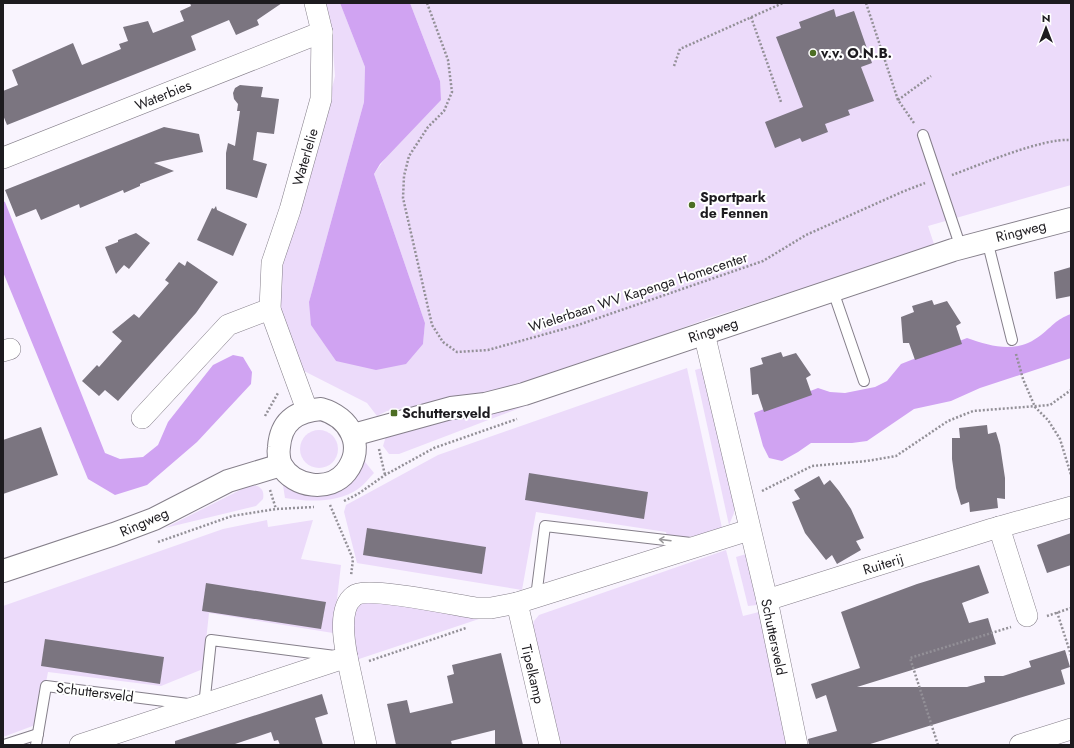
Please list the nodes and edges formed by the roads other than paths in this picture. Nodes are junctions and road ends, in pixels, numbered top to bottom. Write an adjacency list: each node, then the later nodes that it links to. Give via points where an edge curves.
1 (315, 3): 2 (street, Waterlelie)
2 (322, 32): 4 (street, Waterbies); 9 (street, Waterlelie, via 321,99 290,210 272,263)
3 (923, 136): 7 (lane)
4 (3, 158)
5 (1071, 219): 6 (main road, Ringweg)
6 (987, 240): 7 (main road, Ringweg); 11 (lane)
7 (961, 248): 8 (main road, Ringweg)
8 (833, 291): 10 (main road, Ringweg); 12 (lane)
9 (270, 309): 13 (street, Waterlelie); 14 (street, via 228,325)
10 (704, 333): 15 (main road, Ringweg, via 524,394 485,404 451,408); 19 (street, Schuttersveld)
11 (1012, 340)
12 (864, 381)
13 (307, 410): 15 (main road, via 321,409 332,412 343,420); 16 (main road, via 296,415 286,425 279,438)
14 (142, 418)
15 (353, 435): 16 (main road, via 355,450 350,466 344,475 333,482 323,485 305,484 295,479)
16 (281, 465): 21 (main road, Ringweg, via 228,481 154,519)
17 (1071, 507): 18 (street, Ruiterij)
18 (998, 527): 23 (street, Ruiterij); 25 (street)
19 (749, 530): 20 (street); 23 (street, Schuttersveld)
20 (704, 545): 22 (street); 22 (lane, one-way to 22, via 545,526)
21 (3, 571)
22 (536, 597): 24 (street)
23 (767, 600): 36 (street, Schuttersveld)
24 (517, 603): 26 (street, via 492,608 475,608 373,592 355,594 350,599 344,615 343,629); 35 (street, Tipelkamp)
25 (1028, 619)
26 (348, 662): 27 (street, Schuttersveld); 27 (lane, via 211,640); 34 (street)
27 (204, 706): 29 (lane, Schuttersveld, via 46,686); 33 (street, Schuttersveld)
28 (1071, 729): 30 (street)
29 (38, 734): 31 (lane); 32 (lane, Schuttersveld)
30 (1026, 744)
31 (4, 745)
32 (36, 745)
33 (80, 745)
34 (366, 745)
35 (550, 745)
36 (797, 745)

